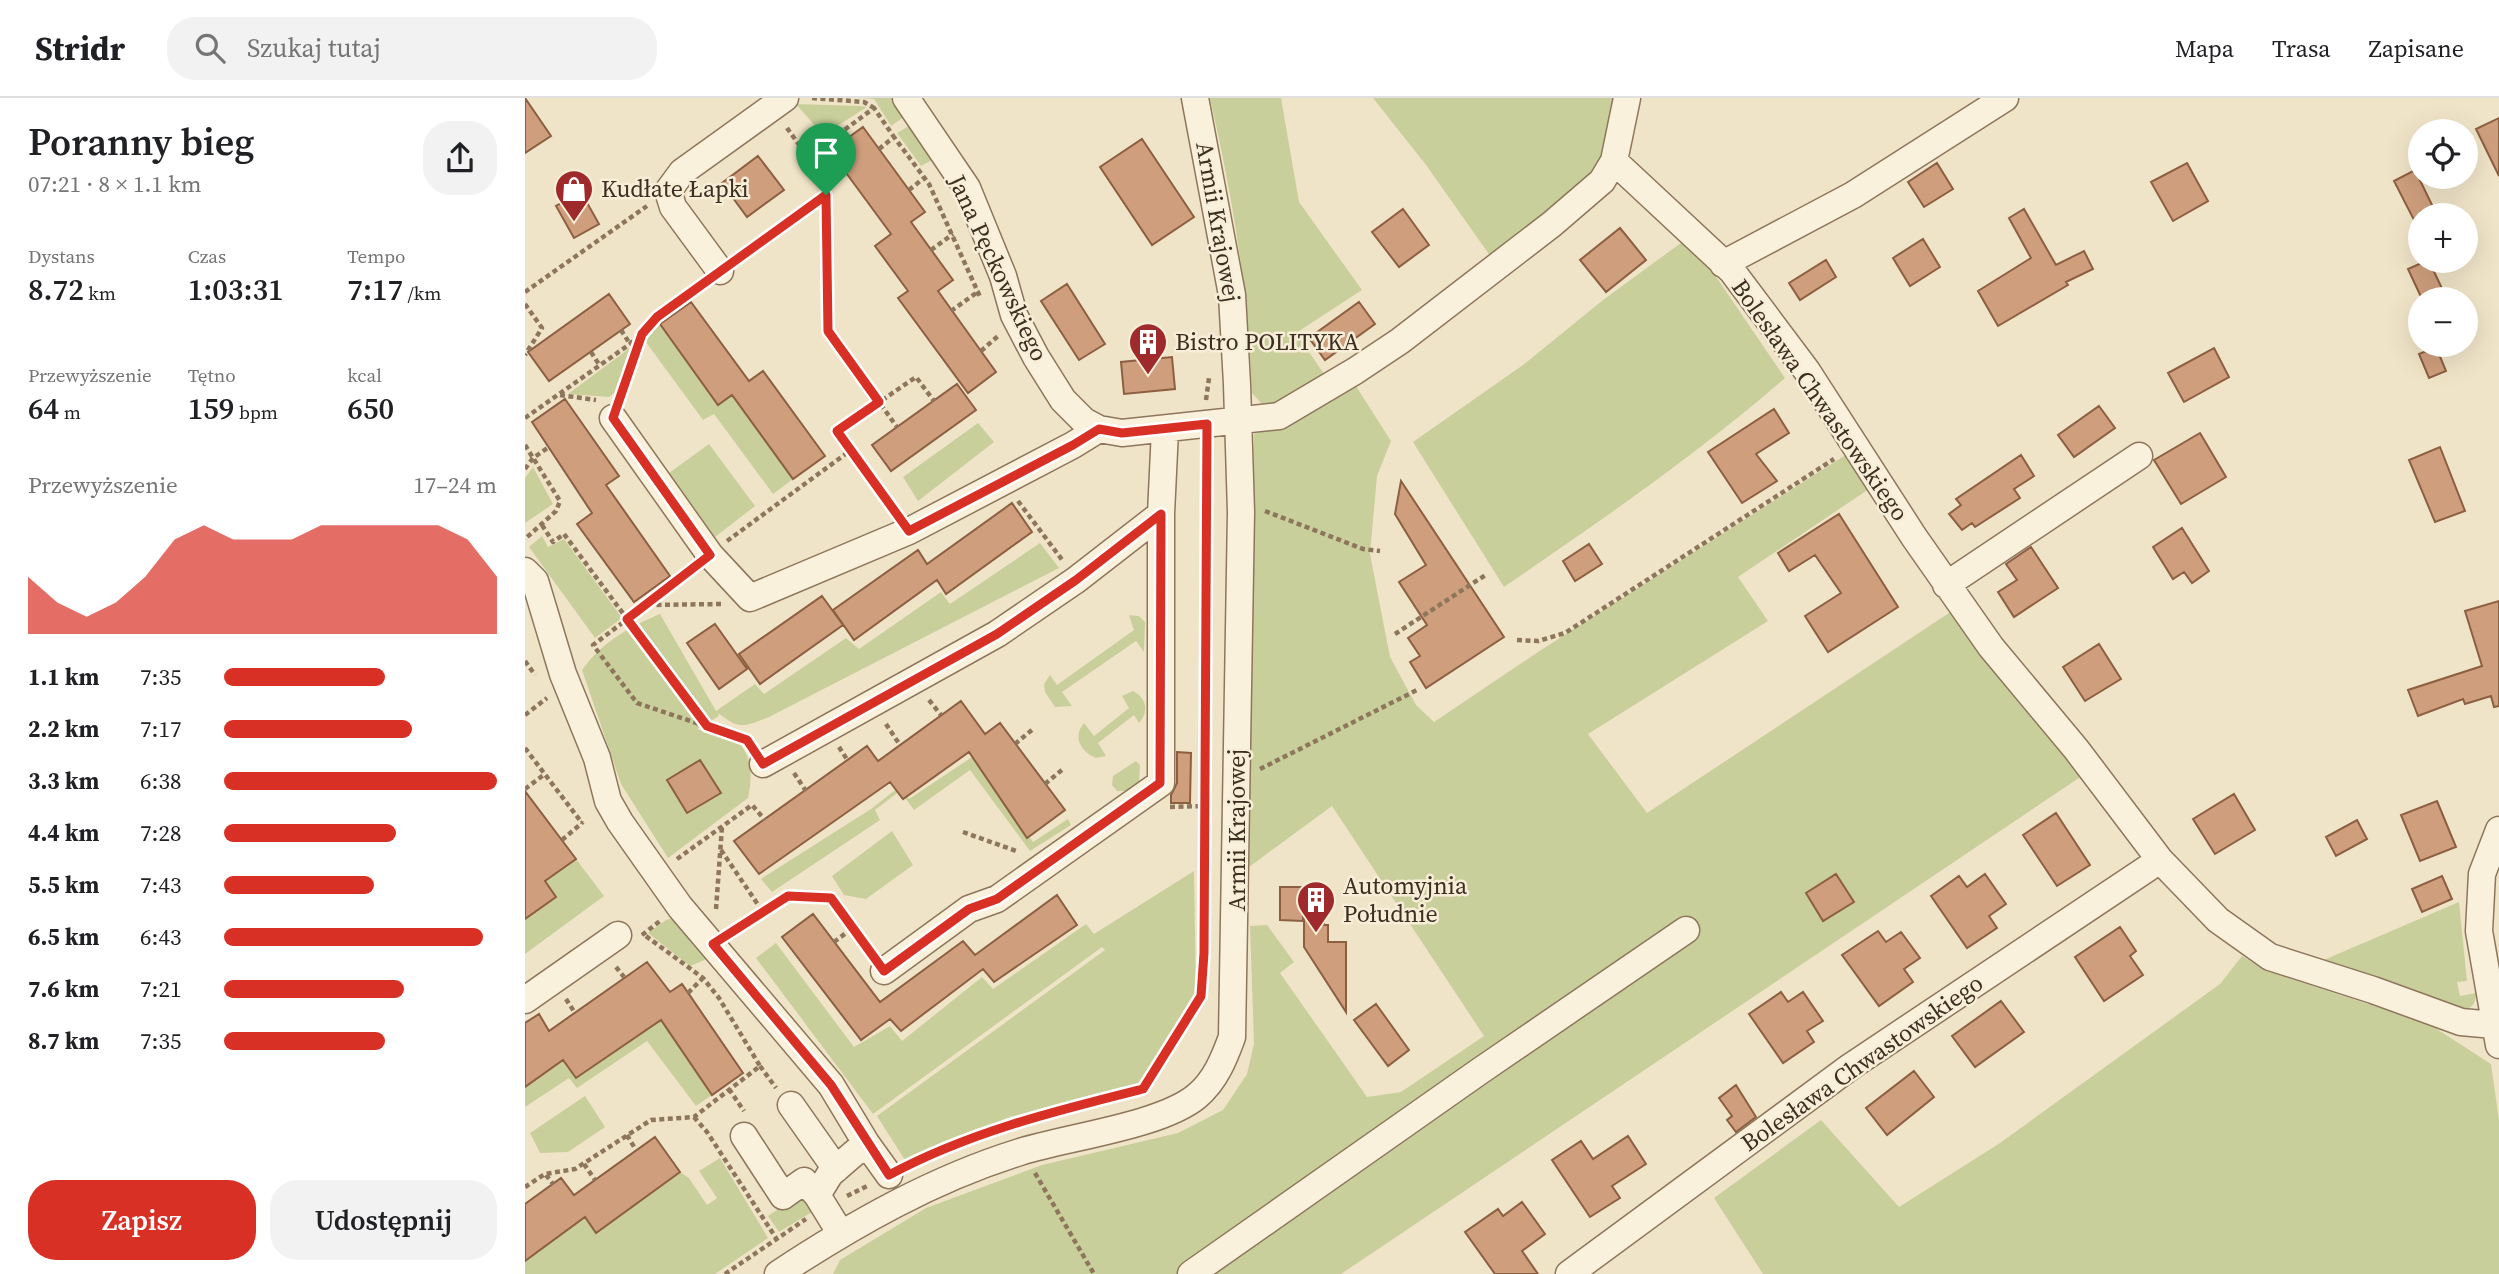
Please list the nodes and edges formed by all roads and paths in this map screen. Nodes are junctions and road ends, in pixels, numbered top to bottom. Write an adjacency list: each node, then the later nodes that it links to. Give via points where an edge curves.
1 (812, 98): 7 (path, via 865,102)
2 (906, 98): 42 (street, Jana Pęckowskiego, via 967,188 1014,315 1036,357 1063,400)
3 (1195, 98): 39 (street, Armii Krajowej, via 1232,295)
4 (1627, 98): 10 (street)
5 (2005, 98): 18 (street, via 1853,195)
6 (779, 103): 11 (path); 14 (street, via 681,172)
7 (874, 108): 8 (path); 11 (path, via 824,145)
8 (894, 137): 9 (path); 12 (path)
9 (879, 149)
10 (1614, 161): 18 (street, Bolesława Chwastowskiego); 39 (street, via 1602,181 1552,224 1400,341 1297,408 1279,416)
11 (817, 169): 15 (path, via 826,182)
12 (925, 178): 13 (path); 16 (path)
13 (909, 190)
14 (667, 191): 19 (street, via 673,208); 20 (path)
15 (826, 195): 19 (path); 36 (path, via 828,331)
16 (952, 235): 17 (path); 21 (path)
17 (931, 250)
18 (1723, 264): 45 (street, Bolesława Chwastowskiego, via 1807,371)
19 (720, 271): 27 (path, via 657,317)
20 (525, 292)
21 (978, 292): 22 (path); 24 (path)
22 (983, 303)
23 (525, 304): 31 (path, via 542,328)
24 (951, 311)
25 (993, 326): 29 (path, via 998,337)
26 (621, 330): 28 (path)
27 (642, 334): 28 (path); 38 (path)
28 (630, 344): 32 (path)
29 (981, 351)
30 (591, 352): 32 (path)
31 (525, 355)
32 (600, 366): 34 (path)
33 (1211, 368): 40 (path)
34 (560, 394): 37 (path); 38 (path, via 599,400)
35 (934, 401): 36 (path, via 916,377)
36 (879, 402): 41 (path); 47 (path, via 837,431)
37 (525, 418)
38 (613, 418): 58 (street)
39 (1238, 421): 40 (street); 52 (street, Armii Krajowej)
40 (1207, 424): 43 (street); 84 (path)
41 (897, 427)
42 (1099, 429): 43 (street, via 1122,433); 51 (street)
43 (1165, 430): 53 (street)
44 (525, 445): 48 (path)
45 (1855, 446): 62 (street, Bolesława Chwastowskiego); 67 (path, via 1565,633 1538,641)
46 (549, 447): 48 (path)
47 (851, 450): 55 (path); 58 (path)
48 (533, 457): 50 (path); 54 (path, via 560,501)
49 (2139, 457): 62 (street)
50 (525, 469)
51 (1003, 480): 55 (street); 59 (path)
52 (1241, 512): 57 (path, via 1262,510 1363,549); 116 (street, Armii Krajowej, via 1232,1037 1216,1074 1197,1096 1180,1106 1156,1117)
53 (1161, 514): 77 (street, via 997,634); 92 (street, via 1160,783)
54 (542, 525): 56 (path); 65 (path, via 553,542 564,534)
55 (909, 531): 63 (street)
56 (525, 539)
57 (1380, 551)
58 (710, 555): 63 (street); 64 (path)
59 (1064, 563)
60 (525, 571): 94 (street, via 535,581 608,801)
61 (1487, 574): 66 (path)
62 (1946, 585): 93 (street, Bolesława Chwastowskiego)
63 (750, 598): 64 (path, via 731,604)
64 (647, 605): 65 (path)
65 (627, 619): 72 (path); 72 (path, via 593,645 637,703)
66 (1395, 634)
67 (1517, 640)
68 (1419, 689): 79 (path)
69 (549, 696): 70 (path)
70 (525, 715)
71 (885, 723): 75 (path)
72 (707, 726): 77 (path, via 747,740)
73 (1033, 729): 74 (path)
74 (1015, 744)
75 (900, 745)
76 (525, 748): 80 (path)
77 (776, 763): 83 (path)
78 (1063, 769): 81 (path)
79 (1257, 771)
80 (545, 774): 82 (path); 90 (path, via 582,823)
81 (1045, 784)
82 (525, 789)
83 (806, 791)
84 (1205, 806): 85 (path); 120 (path, via 1201,996 1143,1089 1023,1119 934,1151)
85 (1185, 808)
86 (765, 820): 87 (path, via 752,806)
87 (722, 826): 91 (path); 94 (path)
88 (2499, 830): 107 (street, via 2481,874 2479,902 2482,954)
89 (963, 832): 92 (path)
90 (562, 840)
91 (721, 849): 95 (path); 100 (path)
92 (1051, 860): 102 (street, via 997,899 969,909)
93 (2160, 860): 107 (street, Bolesława Chwastowskiego, via 2218,920 2270,957); 131 (street, Bolesława Chwastowskiego, via 1850,1067)
94 (656, 873): 100 (street)
95 (763, 912): 96 (path, via 788,896 831,898); 100 (path)
96 (854, 927): 99 (path); 102 (path)
97 (1686, 930): 130 (street)
98 (631, 934): 104 (path); 106 (street)
99 (834, 942)
100 (713, 944): 114 (street, via 831,1085)
101 (614, 963): 103 (path)
102 (884, 971)
103 (624, 977)
104 (703, 978): 105 (path); 108 (path)
105 (688, 993)
106 (525, 1000)
107 (2497, 1035)
108 (760, 1066): 109 (path); 110 (path)
109 (729, 1089): 111 (path); 112 (path)
110 (785, 1099): 118 (street)
111 (694, 1117): 113 (path, via 651,1120); 126 (path)
112 (745, 1126): 124 (street, via 783,1196 804,1181)
113 (627, 1135): 115 (path); 117 (path)
114 (866, 1143): 118 (street); 120 (street)
115 (636, 1150)
116 (1021, 1151): 125 (street, Armii Krajowej, via 928,1187); 129 (path)
117 (583, 1164): 119 (path); 121 (path)
118 (836, 1169): 124 (street)
119 (545, 1174): 122 (path); 123 (path)
120 (889, 1175): 124 (path)
121 (596, 1180)
122 (553, 1184)
123 (525, 1188)
124 (821, 1201): 125 (street); 126 (path)
125 (841, 1234): 128 (street, Armii Krajowej)
126 (776, 1238): 127 (path)
127 (725, 1274)
128 (778, 1274)
129 (1094, 1274)
130 (1191, 1274)
131 (1569, 1274)

